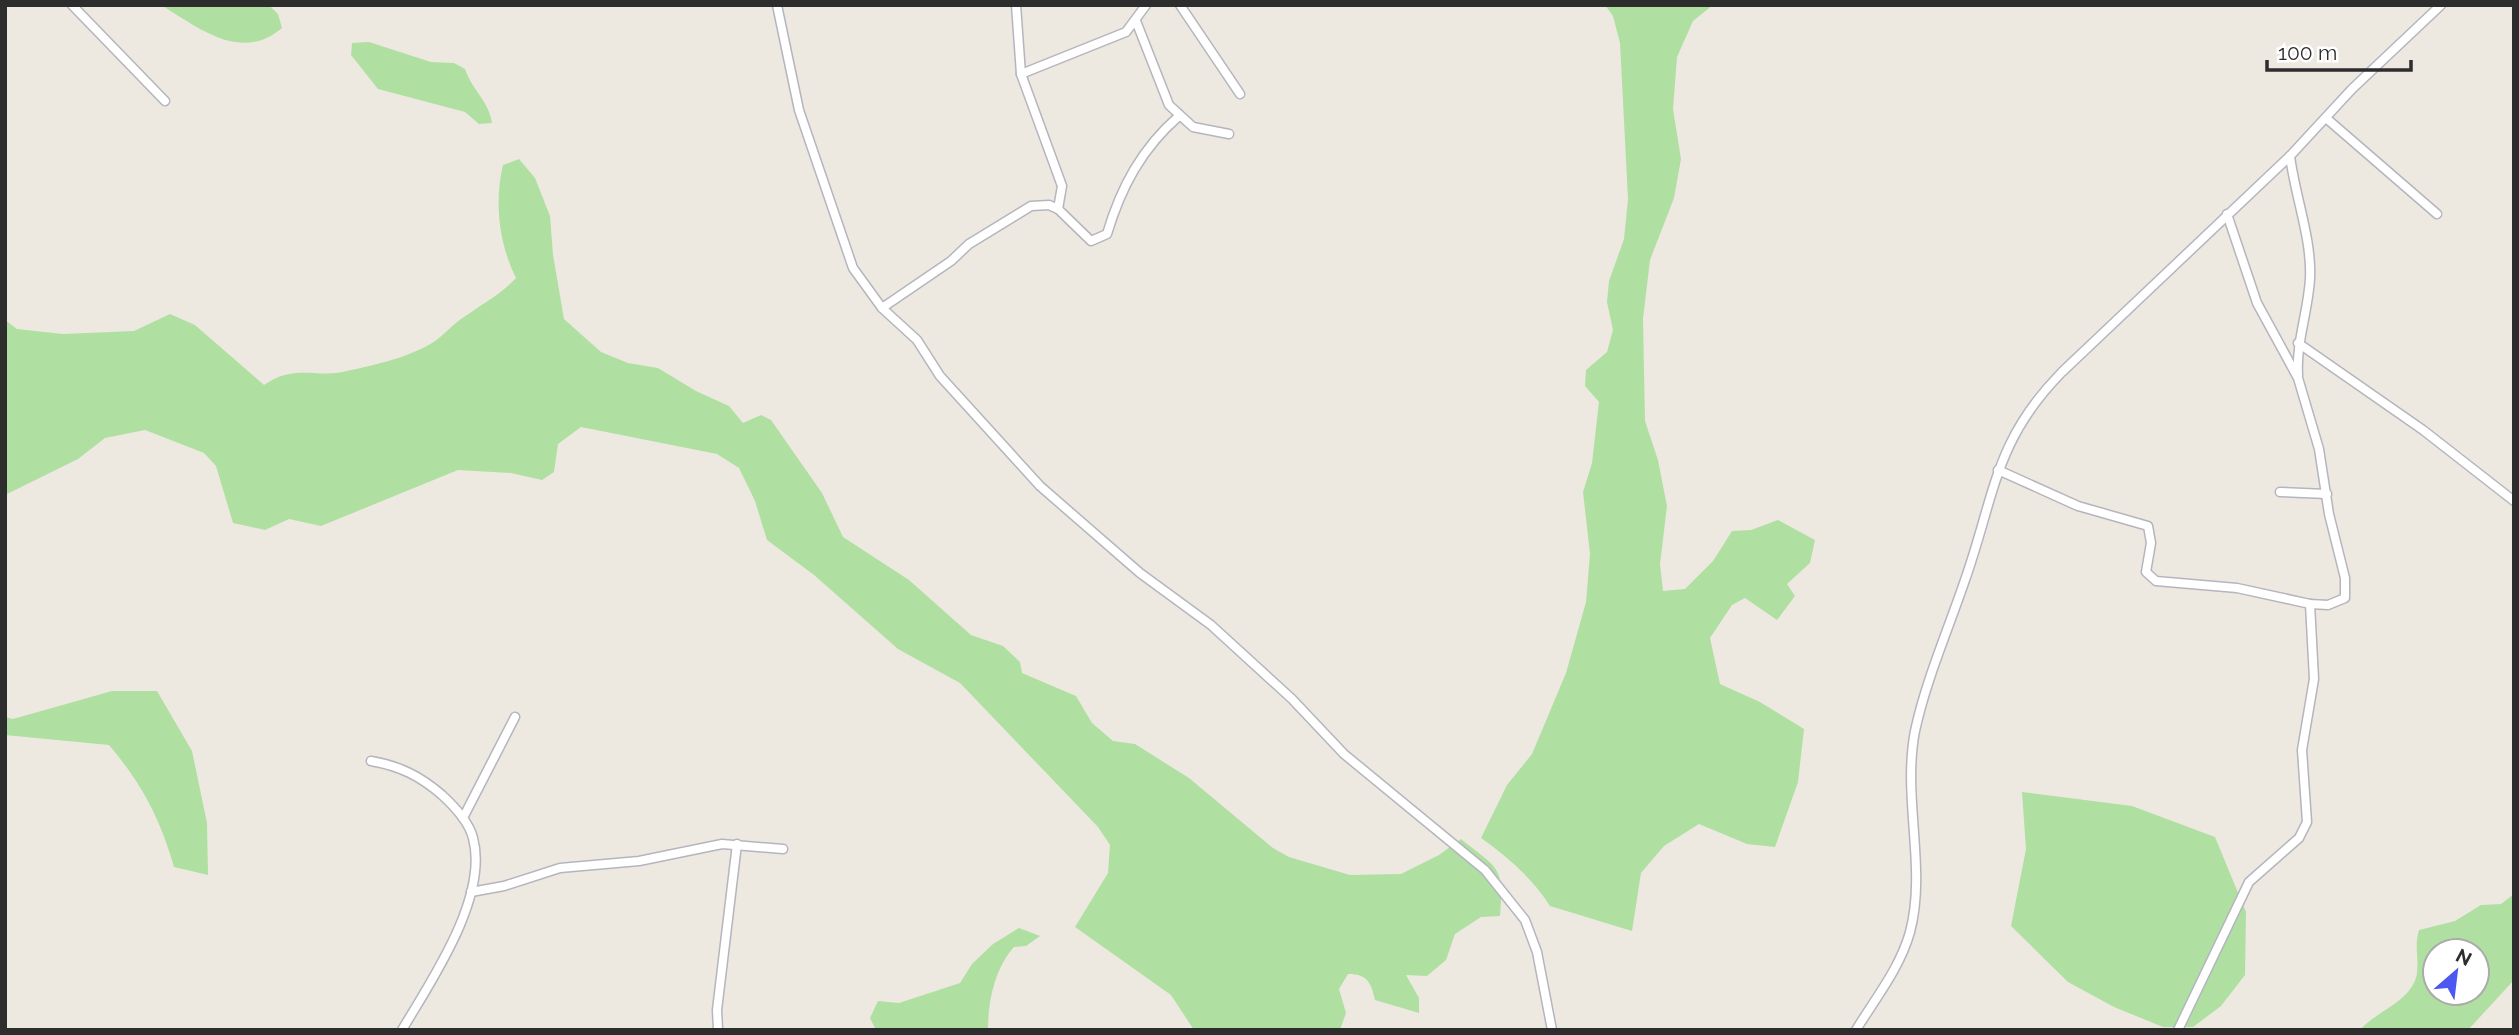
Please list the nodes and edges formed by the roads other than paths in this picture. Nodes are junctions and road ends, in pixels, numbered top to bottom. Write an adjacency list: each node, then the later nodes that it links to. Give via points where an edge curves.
1 (72, 5): 10 (street)
2 (777, 5): 18 (street, via 799,110 845,246 853,268)
3 (1016, 5): 8 (street)
4 (1146, 5): 7 (street)
5 (1180, 5): 9 (street)
6 (2441, 5): 12 (street)
7 (1136, 21): 8 (street, via 1126,32); 11 (street, via 1169,106)
8 (1021, 74): 15 (street, via 1062,186)
9 (1240, 94)
10 (165, 101)
11 (1179, 116): 13 (street, via 1193,128); 15 (street, via 1156,136 1131,174 1116,201 1107,234 1091,241)
12 (2326, 118): 14 (street); 17 (street)
13 (1229, 134)
14 (2290, 156): 16 (street); 19 (street, via 2309,271)
15 (1058, 209): 18 (street, via 1031,206 969,244)
16 (2227, 214): 20 (street, via 2257,303); 21 (street, via 2042,392 2014,432)
17 (2437, 214)
18 (882, 308): 34 (street, via 917,340 940,376 1040,486 1140,573 1211,625 1344,754 1485,870 1525,920 1537,951)
19 (2298, 343): 20 (street); 24 (street, via 2432,436)
20 (2298, 378): 23 (street)
21 (1998, 470): 25 (street, via 2078,506 2148,526 2151,543 2146,572 2156,581 2237,588); 35 (street, via 1915,732 1910,771 1911,929 1895,968)
22 (2280, 492): 23 (street)
23 (2327, 494): 25 (street, via 2347,592 2341,602)
24 (2514, 501)
25 (2310, 604): 36 (street, via 2314,680 2302,750 2305,830 2249,882)
26 (515, 717): 28 (street)
27 (371, 761): 28 (street, via 421,777)
28 (463, 818): 31 (street, via 474,837)
29 (737, 844): 30 (street); 31 (street, via 639,861 559,867); 33 (street)
30 (783, 849)
31 (471, 892): 32 (street, via 453,938)
32 (402, 1030)
33 (718, 1030)
34 (1552, 1030)
35 (1856, 1030)
36 (2178, 1030)

